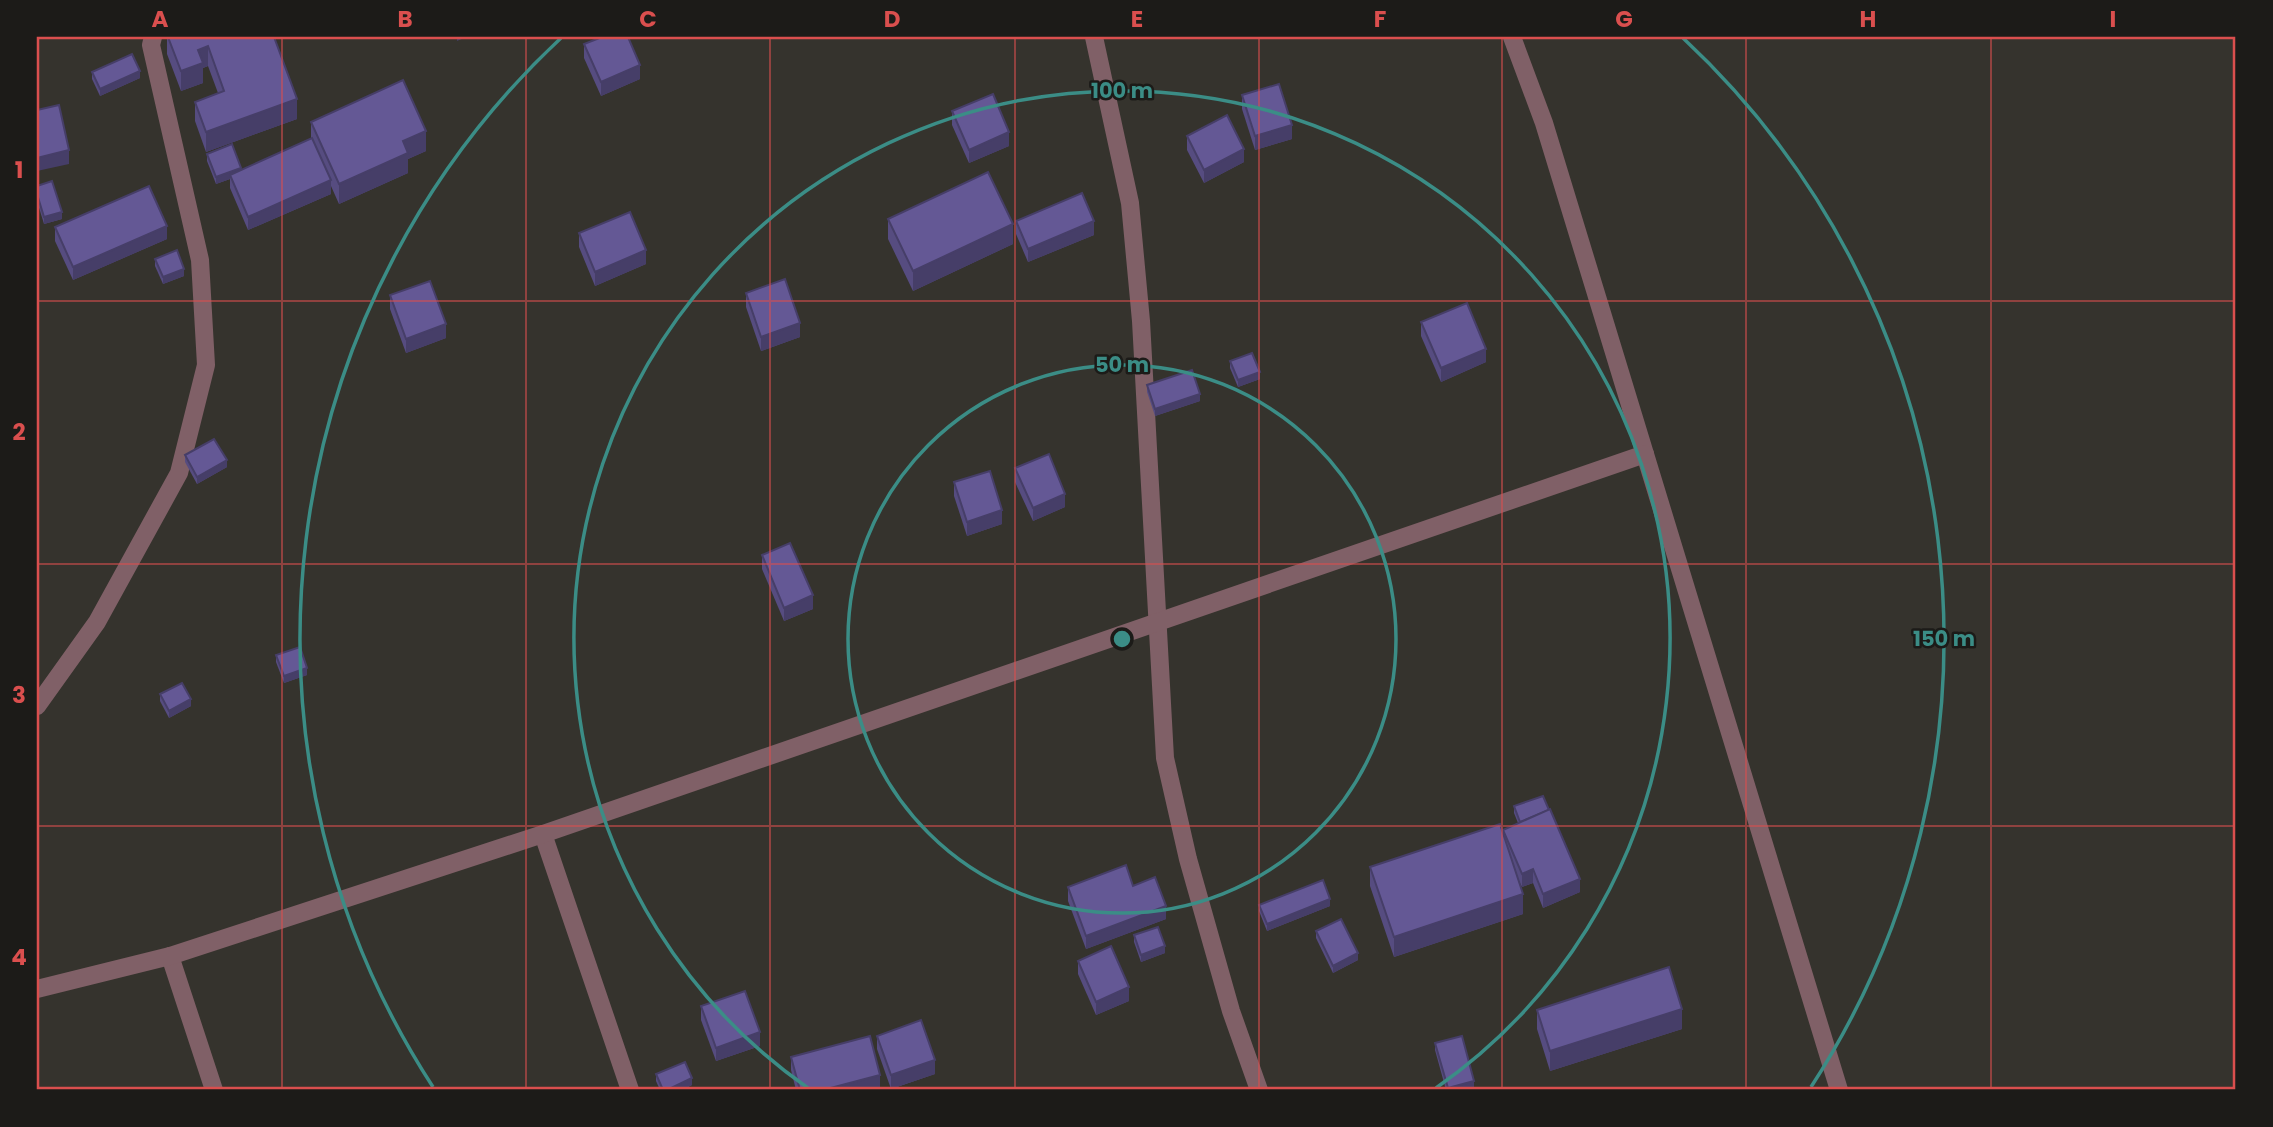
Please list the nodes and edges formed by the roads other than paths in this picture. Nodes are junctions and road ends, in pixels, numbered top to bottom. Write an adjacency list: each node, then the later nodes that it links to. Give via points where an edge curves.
1 (153, 37): 6 (street, via 151,45 200,260 206,365 179,473 97,622)
2 (1094, 37): 5 (street, via 1130,202)
3 (1512, 37): 4 (street, via 1544,123)
4 (1645, 454): 5 (street); 13 (street)
5 (1157, 623): 7 (street); 12 (street, via 1165,758 1227,998)
6 (37, 706)
7 (543, 834): 8 (street); 11 (street)
8 (170, 956): 9 (street); 10 (street)
9 (37, 989)
10 (214, 1090)
11 (630, 1090)
12 (1259, 1090)
13 (1839, 1090)

